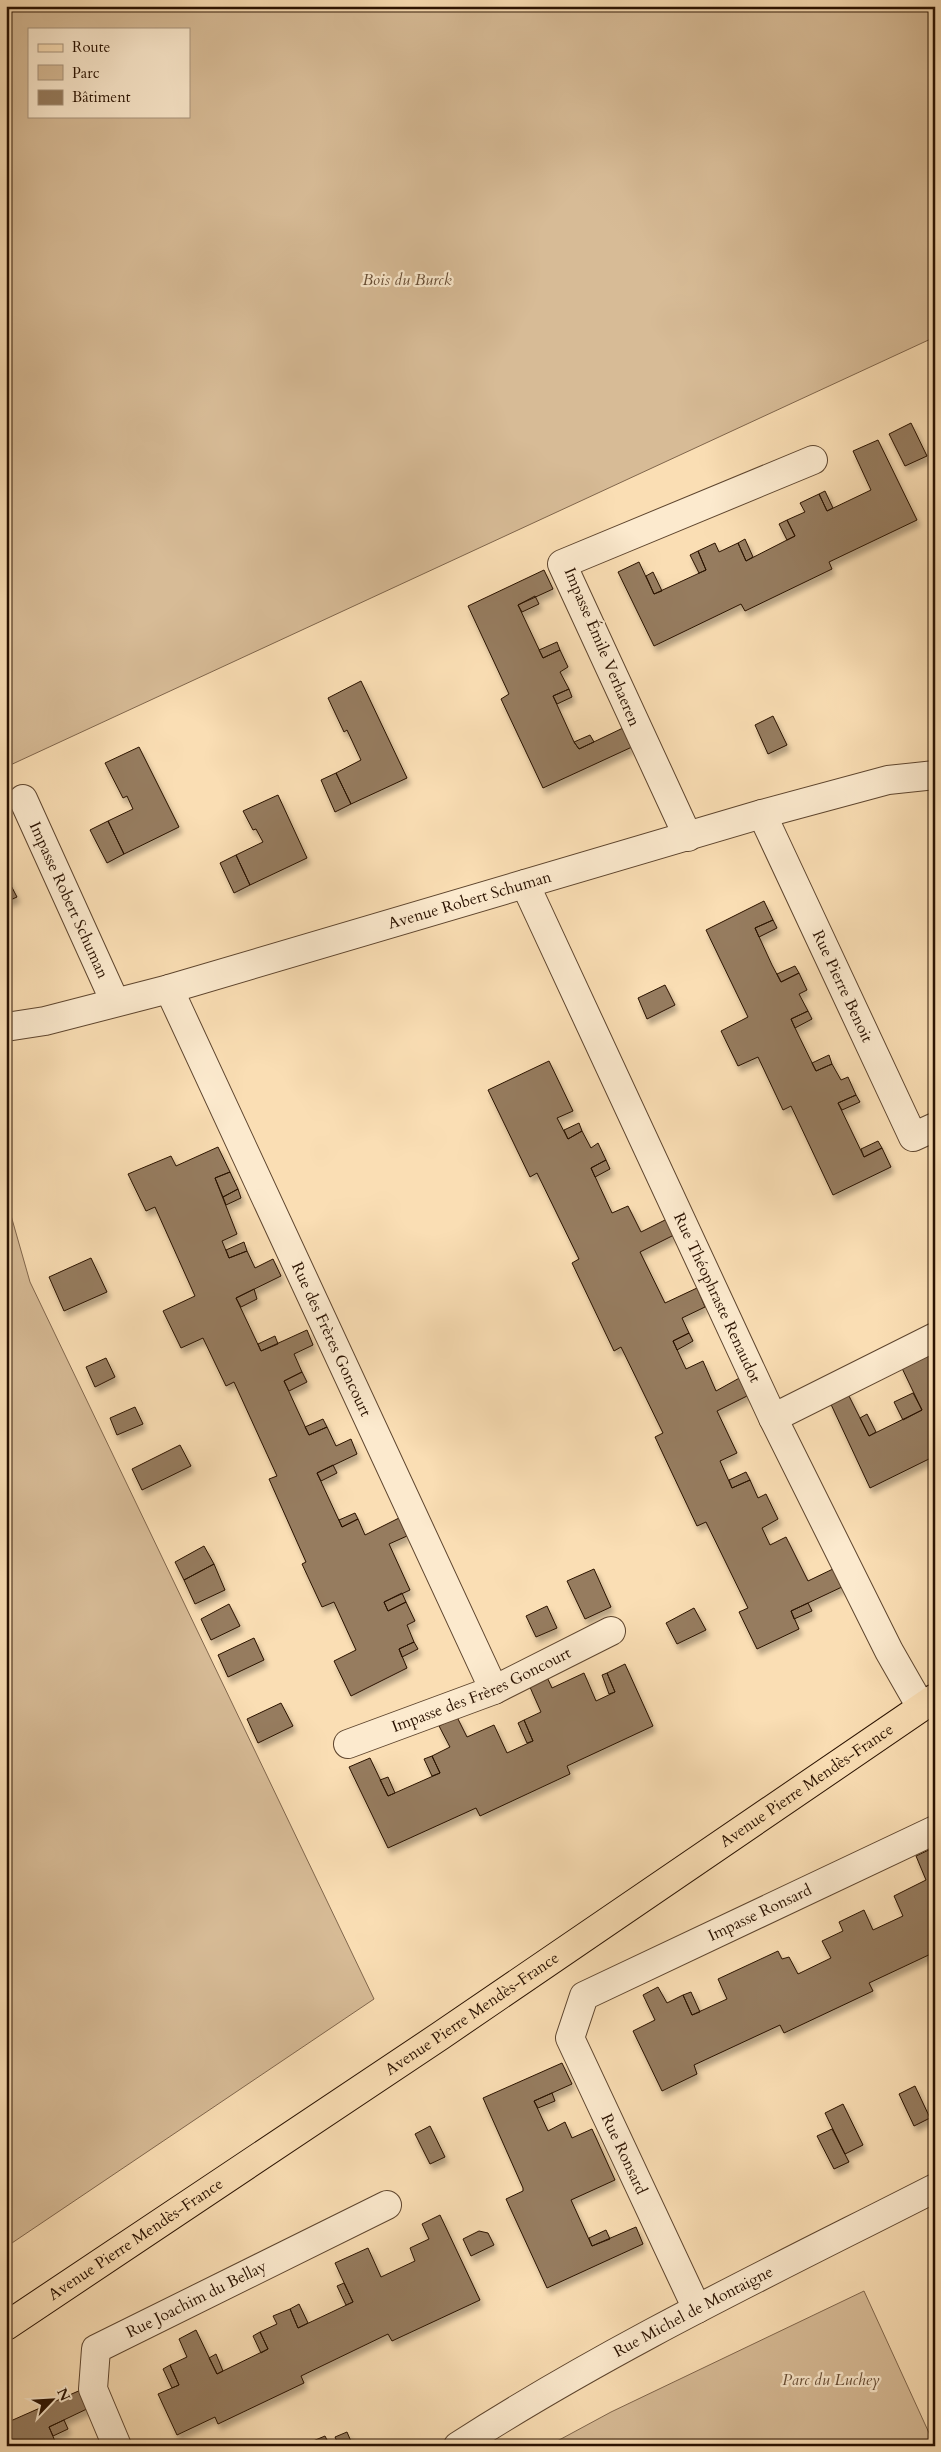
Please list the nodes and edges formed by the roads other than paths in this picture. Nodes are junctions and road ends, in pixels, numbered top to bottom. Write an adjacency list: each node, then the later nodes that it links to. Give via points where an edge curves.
1 (813, 460): 5 (street, Impasse Émile Verhaeren, via 562,564)
2 (935, 775): 4 (street, Avenue Robert Schuman, via 888,780)
3 (23, 799): 8 (street, Impasse Robert Schuman)
4 (762, 814): 5 (street, Avenue Robert Schuman); 10 (street, Rue Pierre Benoit, via 913,1136)
5 (688, 838): 6 (street, Avenue Robert Schuman)
6 (525, 884): 7 (street, Avenue Robert Schuman); 12 (street, Rue Théophraste Renaudot)
7 (169, 989): 8 (street, Avenue Robert Schuman); 14 (street, Rue des Frères Goncourt)
8 (115, 1002): 9 (street, Avenue Robert Schuman)
9 (6, 1028)
10 (935, 1127)
11 (935, 1338): 12 (street)
12 (773, 1418): 15 (street, Rue Théophraste Renaudot, via 889,1651)
13 (611, 1631): 14 (street, Impasse des Frères Goncourt)
14 (494, 1690): 16 (street, Impasse des Frères Goncourt)
15 (928, 1702): 22 (main road, Avenue Pierre Mendès-France, via 432,2042)
16 (348, 1744)
17 (935, 1830): 18 (street, Impasse Ronsard)
18 (584, 1996): 21 (street, Rue Ronsard, via 570,2038)
19 (935, 2188): 21 (street, Rue Michel de Montaigne)
20 (387, 2205): 23 (street, Rue Joachim du Bellay, via 96,2349 94,2389)
21 (697, 2310): 24 (street, Rue Michel de Montaigne, via 513,2411)
22 (6, 2326)
23 (117, 2446)
24 (458, 2446)

